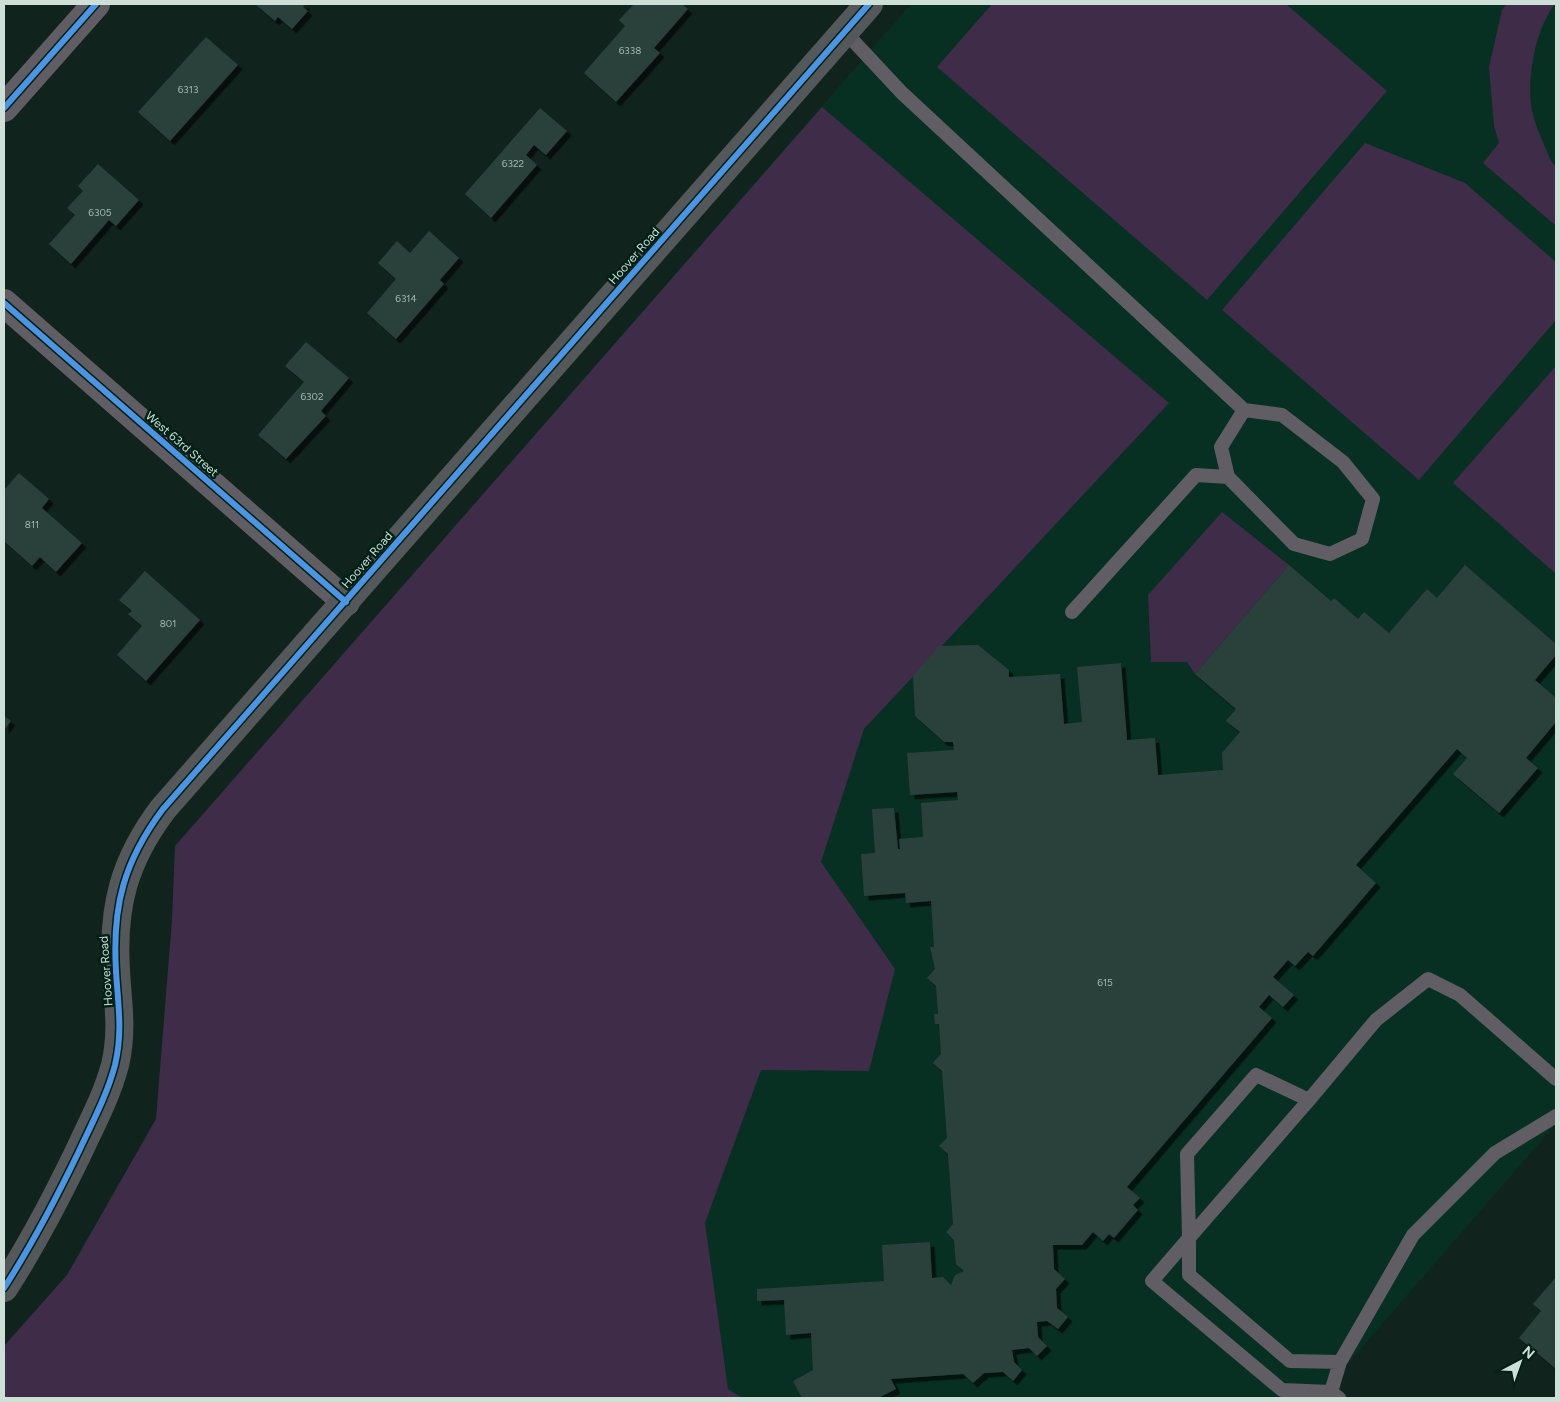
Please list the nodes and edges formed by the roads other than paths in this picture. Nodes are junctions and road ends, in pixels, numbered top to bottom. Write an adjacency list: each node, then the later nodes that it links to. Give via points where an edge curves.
1 (96, 4): 4 (street)
2 (870, 4): 3 (street, Hoover Road)
3 (845, 32): 6 (lane, via 902,92); 8 (street, Hoover Road)
4 (4, 108)
5 (4, 303): 8 (street, West 63rd Street)
6 (1244, 410): 7 (lane, via 1221,447); 7 (lane, via 1282,414 1343,462 1374,500 1362,539 1330,554 1294,544)
7 (1228, 477): 9 (lane, via 1196,475)
8 (346, 602): 14 (street, Hoover Road, via 163,809 134,854 115,918 120,1025 108,1089 52,1208)
9 (1072, 612)
10 (1556, 1079): 11 (lane, via 1460,995 1428,979 1376,1020)
11 (1309, 1100): 13 (lane); 13 (lane, via 1256,1075 1187,1154)
12 (1556, 1116): 15 (lane, via 1495,1153 1413,1235)
13 (1189, 1238): 15 (lane, via 1189,1276 1290,1361); 16 (lane, via 1152,1281 1282,1390)
14 (4, 1288)
15 (1340, 1362): 16 (lane)
16 (1335, 1395)

